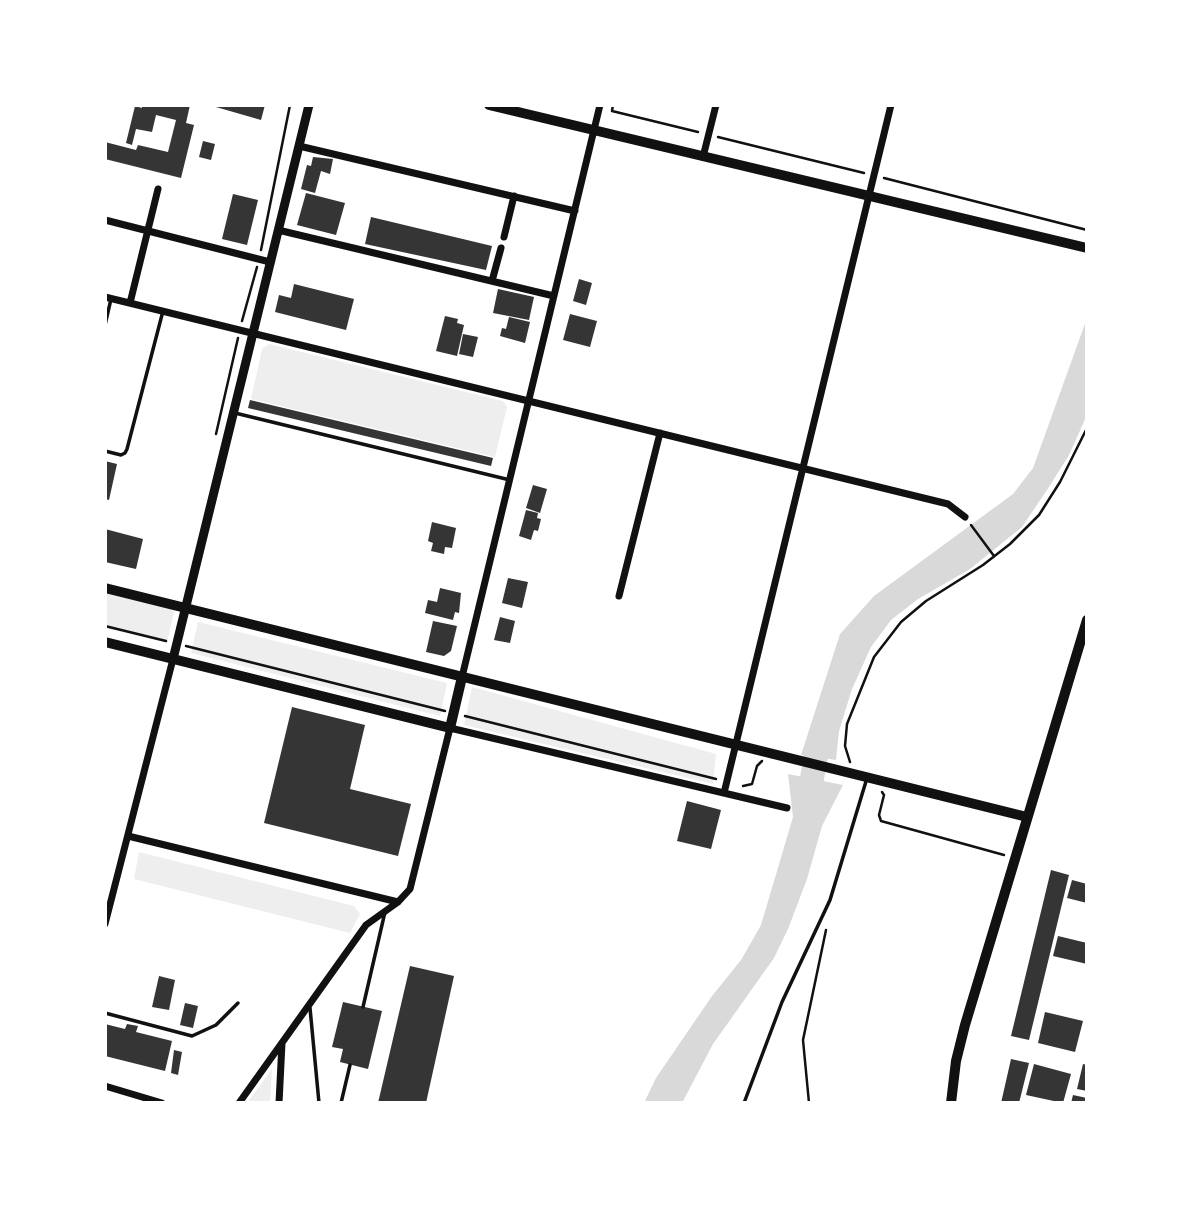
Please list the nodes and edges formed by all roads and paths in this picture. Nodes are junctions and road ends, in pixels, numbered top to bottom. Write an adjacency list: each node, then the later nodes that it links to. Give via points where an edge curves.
1 (290, 105): 25 (path)
2 (309, 105): 11 (street)
3 (489, 105): 8 (main road)
4 (600, 105): 8 (street)
5 (613, 105): 9 (path, via 612,111)
6 (716, 105): 12 (street)
7 (891, 105): 13 (street)
8 (594, 131): 12 (main road); 17 (street)
9 (697, 132)
10 (720, 137): 13 (path)
11 (299, 146): 15 (street); 20 (street)
12 (703, 157): 16 (main road)
13 (874, 176): 16 (street); 21 (path)
14 (158, 189): 19 (street)
15 (514, 196): 17 (street); 22 (street)
16 (869, 197): 24 (main road); 41 (street)
17 (575, 211): 28 (street)
18 (105, 220): 19 (street)
19 (148, 230): 25 (street); 30 (street)
20 (278, 230): 26 (street); 27 (street)
21 (1087, 230)
22 (504, 237)
23 (500, 248): 27 (street)
24 (1087, 248)
25 (259, 258): 26 (street); 33 (path)
26 (270, 262): 34 (street)
27 (492, 281): 28 (street)
28 (554, 296): 35 (street)
29 (108, 298): 30 (street); 32 (lane)
30 (130, 303): 31 (street)
31 (163, 311): 33 (street); 40 (lane, via 127,449 121,455)
32 (105, 325)
33 (240, 330): 34 (street); 39 (path)
34 (253, 333): 35 (street); 36 (street)
35 (529, 401): 38 (street); 42 (street)
36 (233, 413): 42 (lane); 47 (street)
37 (1087, 428): 44 (path, via 1039,515)
38 (660, 433): 41 (street); 46 (street)
39 (215, 435)
40 (105, 451)
41 (804, 468): 43 (street, via 948,504); 56 (street)
42 (510, 480): 53 (street)
43 (967, 519): 44 (path)
44 (994, 556): 58 (path, via 901,622 874,657 847,724 847,756)
45 (105, 588): 47 (main road)
46 (620, 596)
47 (185, 608): 51 (street); 53 (main road)
48 (1087, 620): 62 (main road)
49 (105, 626): 51 (path)
50 (105, 642): 52 (main road)
51 (176, 644): 52 (street); 54 (path)
52 (173, 659): 55 (main road); 63 (street)
53 (462, 677): 54 (main road); 56 (main road)
54 (453, 713): 55 (main road); 59 (path)
55 (450, 728): 60 (street); 65 (street, via 410,889)
56 (736, 745): 58 (main road); 59 (street)
57 (762, 761): 59 (path, via 752,784 745,787)
58 (861, 778): 62 (main road); 64 (path, via 884,795 881,821); 81 (lane, via 830,900 782,1002)
59 (727, 782): 60 (street)
60 (724, 793): 61 (street)
61 (787, 808)
62 (1027, 817): 64 (main road)
63 (128, 836): 65 (street); 67 (street)
64 (1015, 858): 83 (main road, via 962,1034)
65 (398, 902): 66 (street)
66 (385, 910): 70 (street, via 366,925); 71 (lane)
67 (105, 924)
68 (826, 929): 82 (path, via 803,1040)
69 (238, 1003): 72 (lane, via 216,1025 192,1037)
70 (310, 1003): 73 (street); 79 (lane)
71 (363, 1007)
72 (105, 1013)
73 (282, 1043): 77 (street); 78 (street)
74 (350, 1065): 80 (lane)
75 (105, 1086): 76 (street)
76 (162, 1103)
77 (239, 1103)
78 (279, 1103)
79 (319, 1103)
80 (341, 1103)
81 (744, 1103)
82 (809, 1103)
83 (951, 1103)

